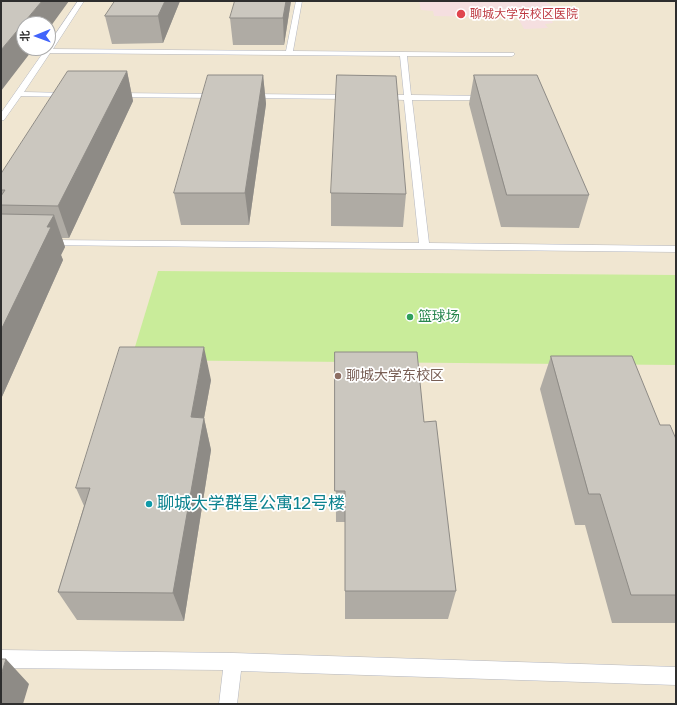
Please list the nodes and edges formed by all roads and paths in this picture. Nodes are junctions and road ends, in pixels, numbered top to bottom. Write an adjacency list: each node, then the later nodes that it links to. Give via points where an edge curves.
1 (81, 1): 3 (lane)
2 (299, 1): 5 (lane)
3 (56, 38)
4 (56, 51): 5 (lane)
5 (289, 53): 6 (lane)
6 (403, 54): 7 (lane); 16 (lane)
7 (512, 54)
8 (44, 56): 9 (lane)
9 (19, 94): 10 (lane); 18 (lane)
10 (74, 95)
11 (106, 95): 12 (lane)
12 (225, 96)
13 (240, 96): 14 (lane)
14 (359, 97)
15 (375, 97): 16 (lane)
16 (406, 98): 17 (lane); 20 (lane)
17 (497, 98)
18 (1, 118)
19 (41, 243): 20 (lane)
20 (424, 247): 21 (lane)
21 (676, 249)
22 (1, 659): 23 (lane)
23 (233, 662): 24 (lane); 25 (lane)
24 (676, 676)
25 (228, 704)

